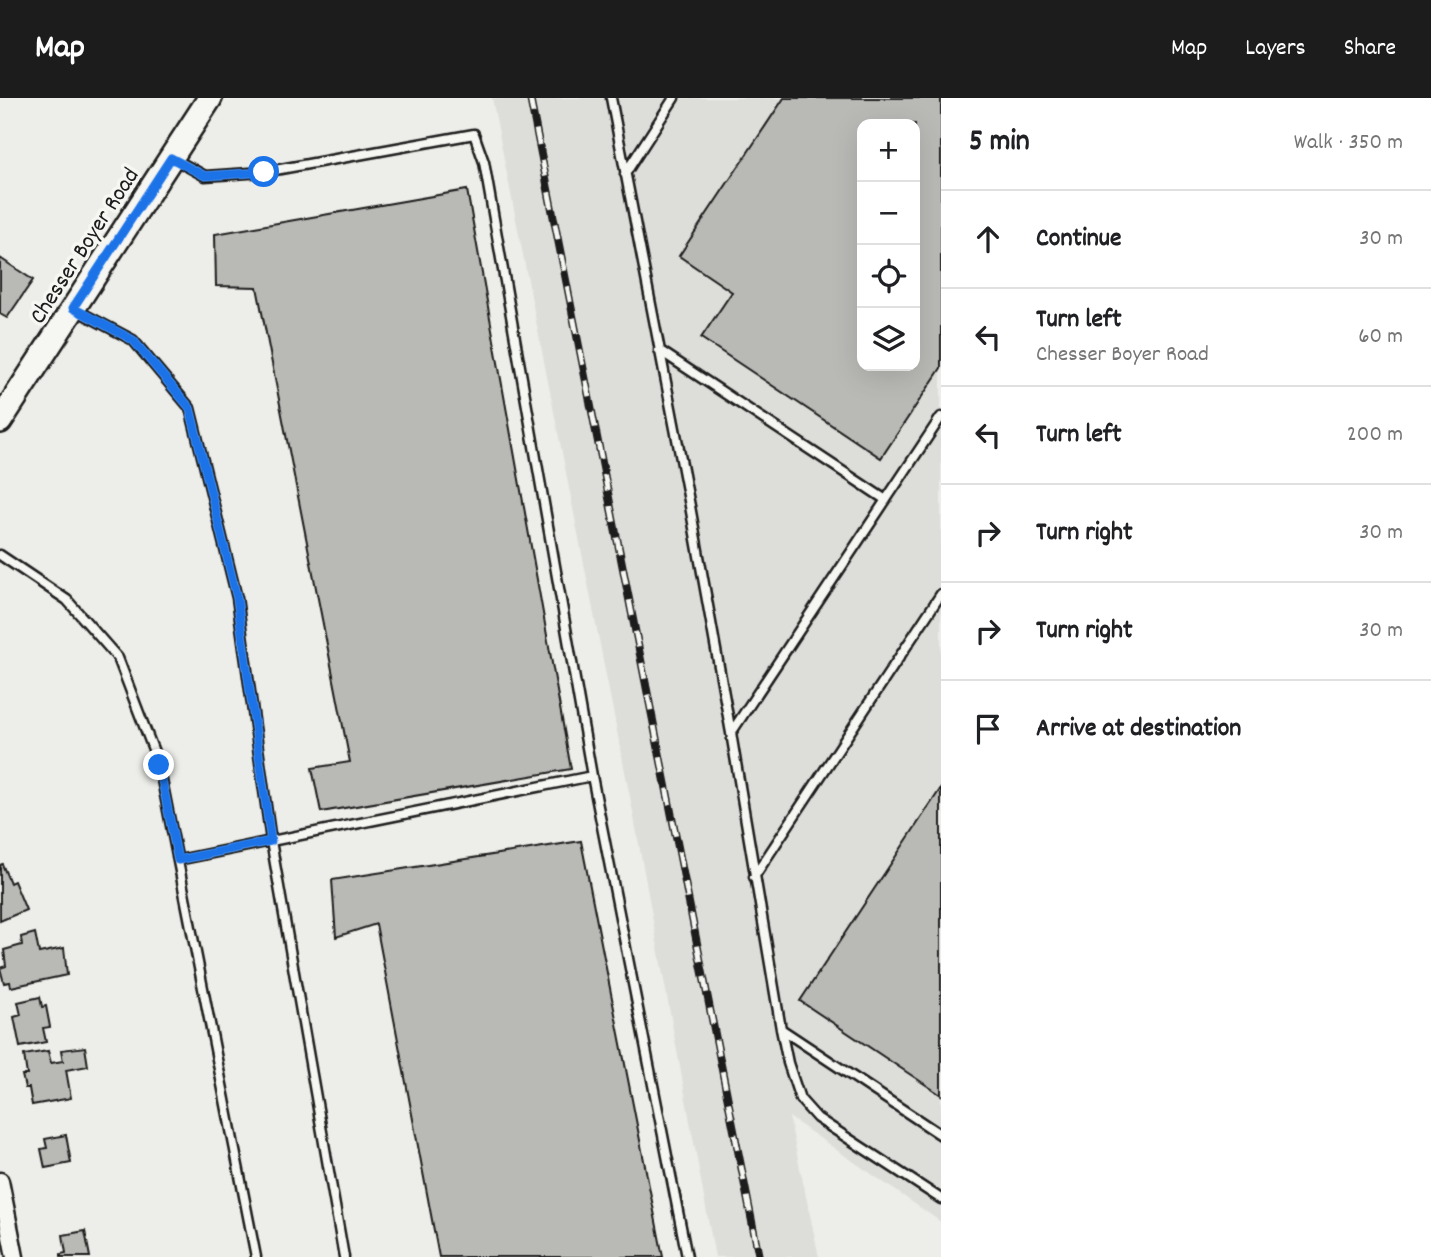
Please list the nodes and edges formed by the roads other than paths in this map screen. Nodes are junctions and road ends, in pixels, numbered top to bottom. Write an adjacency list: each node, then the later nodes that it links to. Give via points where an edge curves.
1 (210, 98): 4 (street, Chesser Boyer Road)
2 (611, 98): 5 (lane)
3 (674, 98): 5 (lane)
4 (171, 158): 6 (street, Chesser Boyer Road); 14 (lane, via 205,176 264,172 474,134 484,162)
5 (625, 174): 7 (lane)
6 (73, 308): 9 (street, Chesser Boyer Road); 15 (lane, via 133,340 190,408 237,598)
7 (659, 351): 10 (lane); 13 (lane)
8 (941, 417): 10 (lane)
9 (0, 421)
10 (886, 500): 13 (lane)
11 (0, 555): 16 (lane, via 67,600 118,658 159,765)
12 (941, 594): 17 (lane)
13 (731, 733): 17 (lane)
14 (592, 776): 15 (lane); 25 (lane)
15 (271, 841): 16 (lane); 24 (lane)
16 (178, 860): 23 (lane)
17 (754, 877): 18 (lane)
18 (781, 1029): 19 (lane); 21 (lane, via 800,1099 817,1118)
19 (941, 1135)
20 (0, 1181): 22 (street)
21 (941, 1199)
22 (15, 1257)
23 (256, 1257)
24 (344, 1257)
25 (687, 1257)

